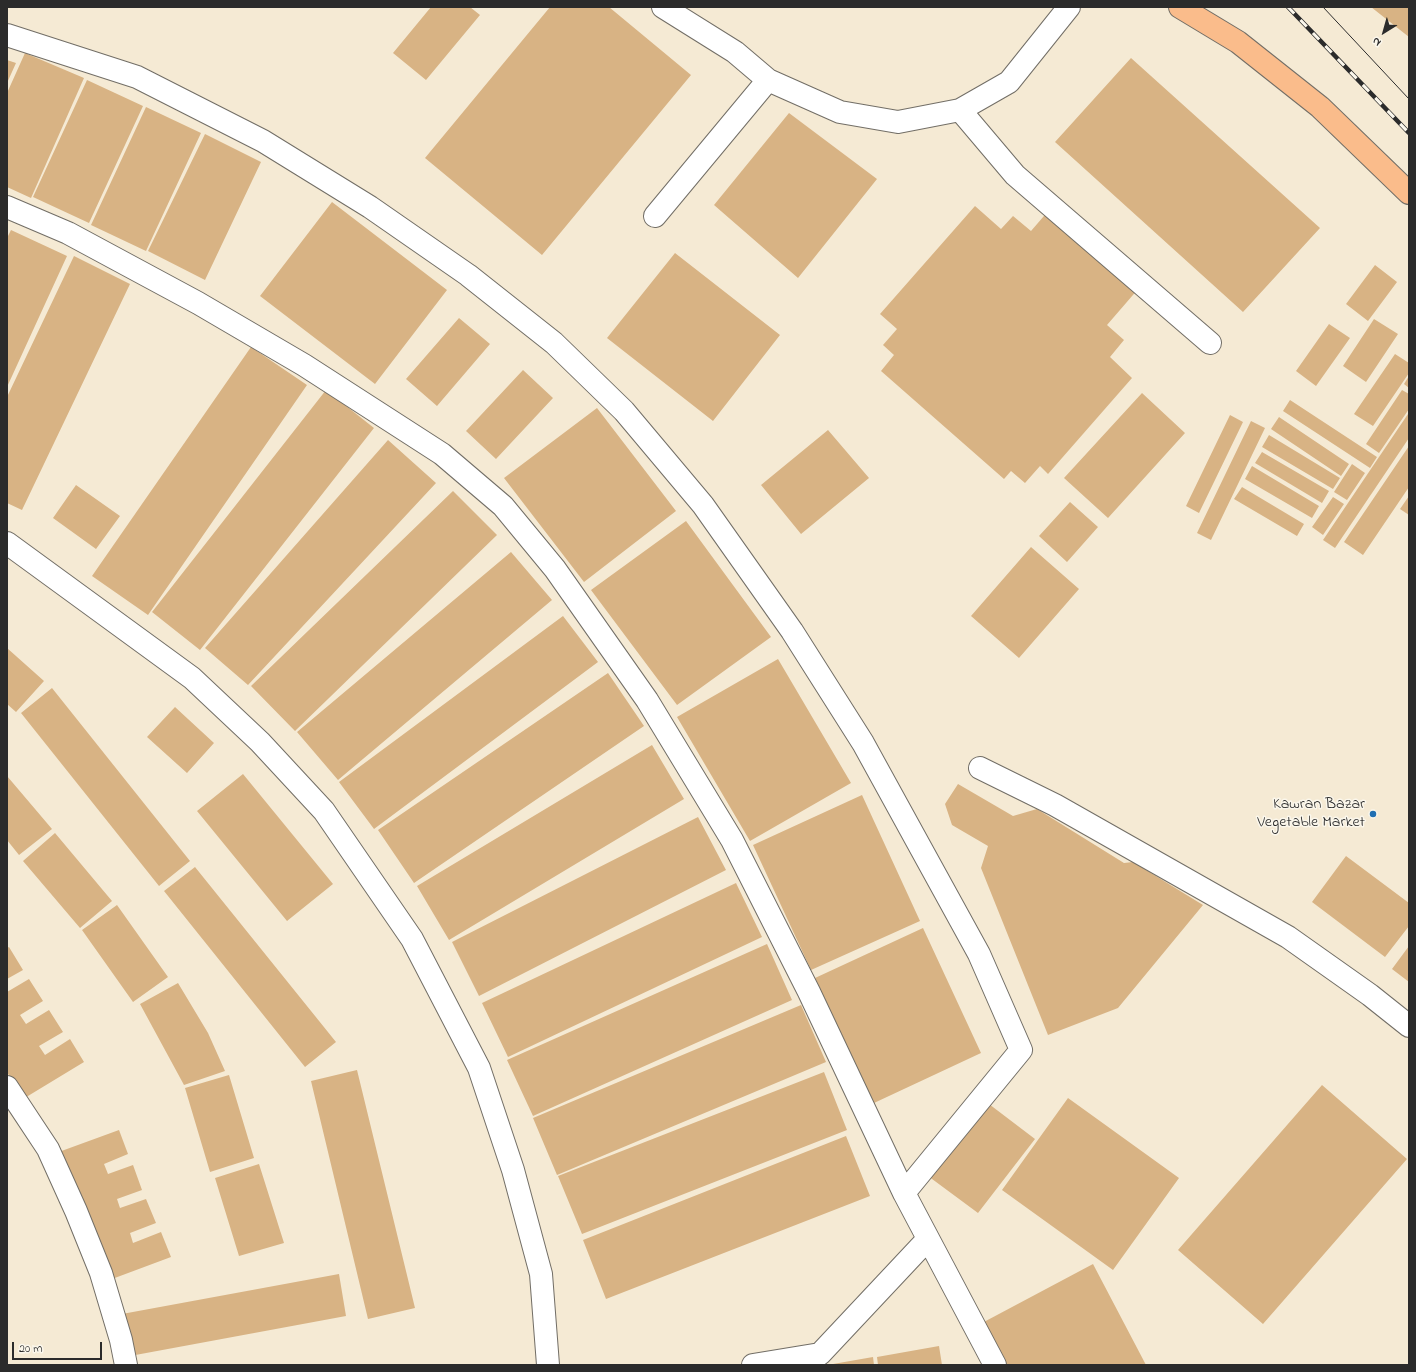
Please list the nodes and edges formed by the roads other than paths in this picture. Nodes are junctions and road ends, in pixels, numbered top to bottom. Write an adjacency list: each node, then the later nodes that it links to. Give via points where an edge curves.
1 (663, 7): 5 (lane, via 735,52)
2 (1069, 7): 6 (lane, via 1009,82)
3 (1180, 7): 7 (highway, via 1238,42 1320,107)
4 (7, 35): 15 (lane, via 137,77 263,140 370,207 468,275 554,343 624,411 704,505 792,631 863,743 979,954 1021,1050)
5 (768, 80): 6 (lane, via 840,112 898,122); 9 (lane)
6 (960, 110): 10 (lane, via 1015,175)
7 (1409, 192)
8 (7, 207): 15 (lane, via 68,233 198,303 304,365 442,454 503,506 555,569 647,700 732,840 809,992)
9 (655, 216)
10 (1210, 343)
11 (7, 543): 18 (lane, via 192,678 260,742 324,811 412,939 479,1068 513,1170 541,1274)
12 (980, 768): 13 (lane, via 1055,805 1288,937)
13 (1409, 1026)
14 (7, 1087): 17 (lane, via 48,1149 76,1211 101,1273)
15 (904, 1194): 16 (lane)
16 (927, 1240): 19 (lane, via 820,1354); 20 (lane)
17 (126, 1365)
18 (548, 1365)
19 (753, 1365)
20 (995, 1365)

